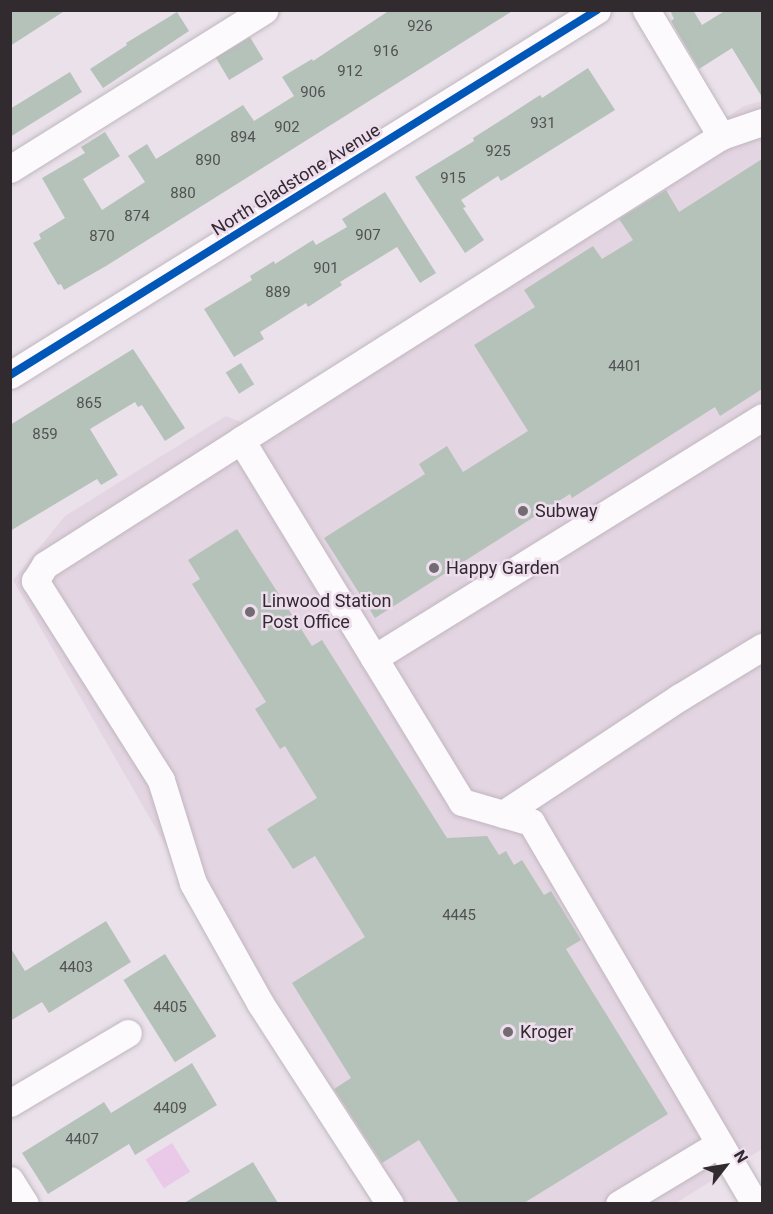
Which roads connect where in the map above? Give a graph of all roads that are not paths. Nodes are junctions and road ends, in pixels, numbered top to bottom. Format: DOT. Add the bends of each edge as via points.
graph roads {
  1 [pos="264,10"];
  2 [pos="597,10"];
  3 [pos="646,10"];
  4 [pos="762,122"];
  5 [pos="720,136"];
  6 [pos="10,169"];
  7 [pos="10,375"];
  8 [pos="762,417"];
  9 [pos="241,440"];
  10 [pos="762,646"];
  11 [pos="374,658"];
  12 [pos="503,814"];
  13 [pos="128,1033"];
  14 [pos="10,1103"];
  15 [pos="719,1144"];
  16 [pos="10,1180"];
  17 [pos="756,1201"];
  18 [pos="25,1203"];
  19 [pos="390,1203"];
  20 [pos="619,1203"];
  1 -- 6 [label="street"];
  2 -- 7 [label="street, North Gladstone Avenue"];
  3 -- 5 [label="street"];
  4 -- 5 [label="street"];
  5 -- 9 [label="street"];
  8 -- 11 [label="street"];
  9 -- 11 [label="street"];
  9 -- 19 [label="street" via="45,565 35,581 161,780 193,883 260,1003"];
  10 -- 12 [label="street"];
  11 -- 12 [label="street" via="462,802"];
  12 -- 15 [label="street" via="531,822"];
  13 -- 14 [label="street"];
  15 -- 17 [label="street"];
  15 -- 20 [label="street"];
  16 -- 18 [label="street"];
}
